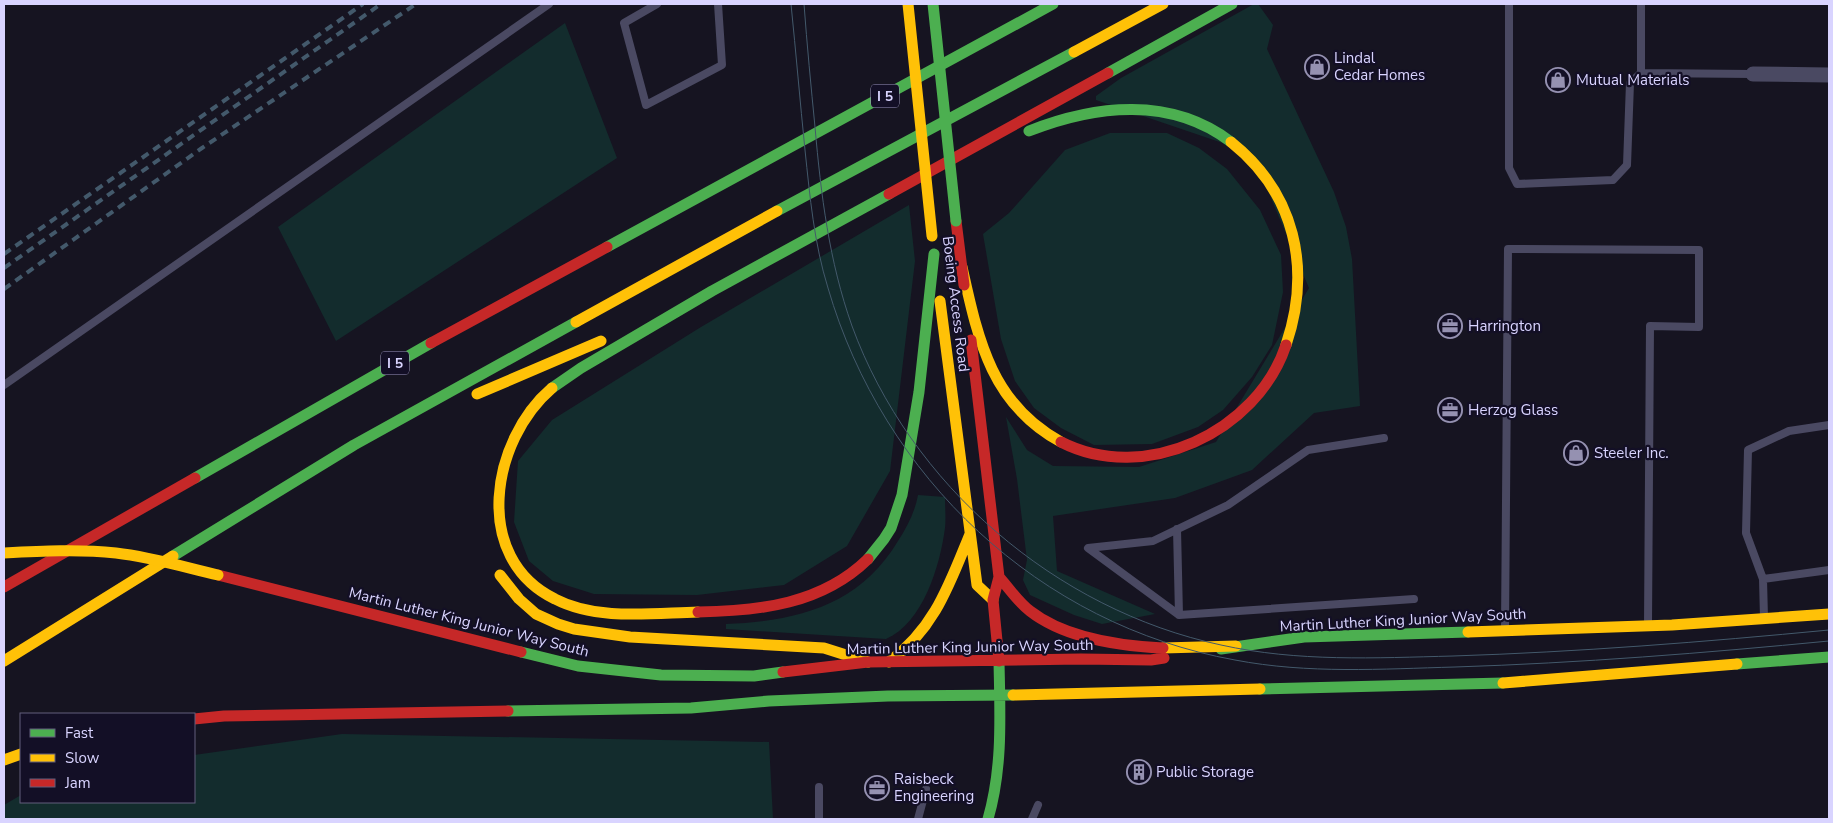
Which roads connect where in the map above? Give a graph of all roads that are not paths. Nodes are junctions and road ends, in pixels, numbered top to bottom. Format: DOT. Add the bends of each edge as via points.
graph roads {
  1 [pos="549,4"];
  2 [pos="657,4"];
  3 [pos="718,4"];
  4 [pos="908,4"];
  5 [pos="933,4"];
  6 [pos="1054,4"];
  7 [pos="1163,4"];
  8 [pos="1232,4"];
  9 [pos="1509,4"];
  10 [pos="1641,4"];
  11 [pos="1641,73"];
  12 [pos="1753,74"];
  13 [pos="1829,75"];
  14 [pos="879,200"];
  15 [pos="934,254"];
  16 [pos="962,267"];
  17 [pos="699,298"];
  18 [pos="4,385"];
  19 [pos="550,391"];
  20 [pos="514,415"];
  21 [pos="1829,425"];
  22 [pos="1384,438"];
  23 [pos="354,445"];
  24 [pos="1177,529"];
  25 [pos="970,534"];
  26 [pos="202,538"];
  27 [pos="4,553"];
  28 [pos="495,568"];
  29 [pos="1829,570"];
  30 [pos="998,577"];
  31 [pos="1763,579"];
  32 [pos="4,588"];
  33 [pos="1414,599"];
  34 [pos="993,600"];
  35 [pos="1829,614"];
  36 [pos="1180,615"];
  37 [pos="1764,620"];
  38 [pos="1648,626"];
  39 [pos="1505,630"];
  40 [pos="1236,646"];
  41 [pos="1829,657"];
  42 [pos="4,661"];
  43 [pos="999,661"];
  44 [pos="868,662"];
  45 [pos="889,662"];
  46 [pos="4,674"];
  47 [pos="1000,695"];
  48 [pos="195,719"];
  49 [pos="20,754"];
  50 [pos="4,760"];
  51 [pos="819,787"];
  52 [pos="926,789"];
  53 [pos="1038,804"];
  54 [pos="818,819"];
  55 [pos="918,819"];
  56 [pos="988,819"];
  57 [pos="1032,819"];
  1 -- 18 [label="lane"];
  2 -- 3 [label="lane" via="624,23 646,105 722,65"];
  4 -- 15 [label="main road, Boeing Access Road, bridge"];
  5 -- 16 [label="main road, Boeing Access Road, bridge"];
  6 -- 32 [label="main road, I 5" via="488,311"];
  7 -- 23 [label="main road" via="794,201"];
  8 -- 14 [label="main road"];
  9 -- 11 [label="lane" via="1509,168 1518,184 1613,180 1627,165 1630,83"];
  10 -- 11 [label="lane"];
  11 -- 12 [label="lane"];
  12 -- 13 [label="street"];
  14 -- 16 [label="main road" via="1040,126 1111,108 1168,112 1215,131 1258,167 1275,191 1294,235 1300,279 1294,324 1283,356 1246,408 1208,435 1180,448 1131,457 1092,455 1076,449 1036,426 1022,413 985,355"];
  14 -- 17 [label="main road"];
  15 -- 19 [label="main road" via="921,383 898,511 881,543 866,560 834,585 811,597 790,604 753,609 611,614 565,605 532,586 516,570 503,544 498,499 510,450 528,415"];
  15 -- 25 [label="main road, Boeing Access Road"];
  16 -- 30 [label="main road, Boeing Access Road"];
  17 -- 19 [label="main road"];
  17 -- 23 [label="main road"];
  19 -- 20 [label="main road"];
  21 -- 31 [label="lane" via="1789,431 1748,450 1746,532"];
  22 -- 24 [label="lane" via="1308,450 1228,505"];
  23 -- 26 [label="main road"];
  24 -- 36 [label="lane"];
  24 -- 36 [label="lane" via="1153,541 1088,548"];
  25 -- 34 [label="main road, Boeing Access Road" via="977,584"];
  25 -- 45 [label="main road" via="935,613 909,647"];
  26 -- 42 [label="main road"];
  26 -- 46 [label="main road"];
  27 -- 44 [label="main road, Martin Luther King Junior Way South, bridge" via="49,550 102,552 154,559 578,666 661,675 754,676"];
  28 -- 44 [label="main road" via="526,606 561,625 631,637 824,648"];
  29 -- 31 [label="lane"];
  30 -- 34 [label="main road, Boeing Access Road"];
  30 -- 40 [label="main road" via="1030,611 1072,632 1156,648"];
  31 -- 37 [label="lane"];
  33 -- 36 [label="lane"];
  34 -- 43 [label="main road, Boeing Access Road"];
  35 -- 37 [label="main road, Martin Luther King Junior Way South"];
  37 -- 38 [label="main road, Martin Luther King Junior Way South"];
  38 -- 39 [label="main road, Martin Luther King Junior Way South"];
  38 -- 39 [label="lane" via="1650,326 1699,327 1699,250 1508,249"];
  39 -- 40 [label="main road, Martin Luther King Junior Way South" via="1304,637"];
  40 -- 43 [label="main road, Martin Luther King Junior Way South" via="1151,660"];
  41 -- 47 [label="main road" via="1487,684"];
  43 -- 45 [label="main road, Martin Luther King Junior Way South"];
  43 -- 47 [label="main road, Boeing Access Road"];
  44 -- 45 [label="main road, Martin Luther King Junior Way South"];
  47 -- 48 [label="main road" via="878,696 691,708"];
  47 -- 56 [label="main road, Boeing Access Road" via="1001,754 997,788"];
  49 -- 50 [label="main road"];
  51 -- 54 [label="lane"];
  52 -- 55 [label="lane"];
  53 -- 57 [label="lane"];
}
